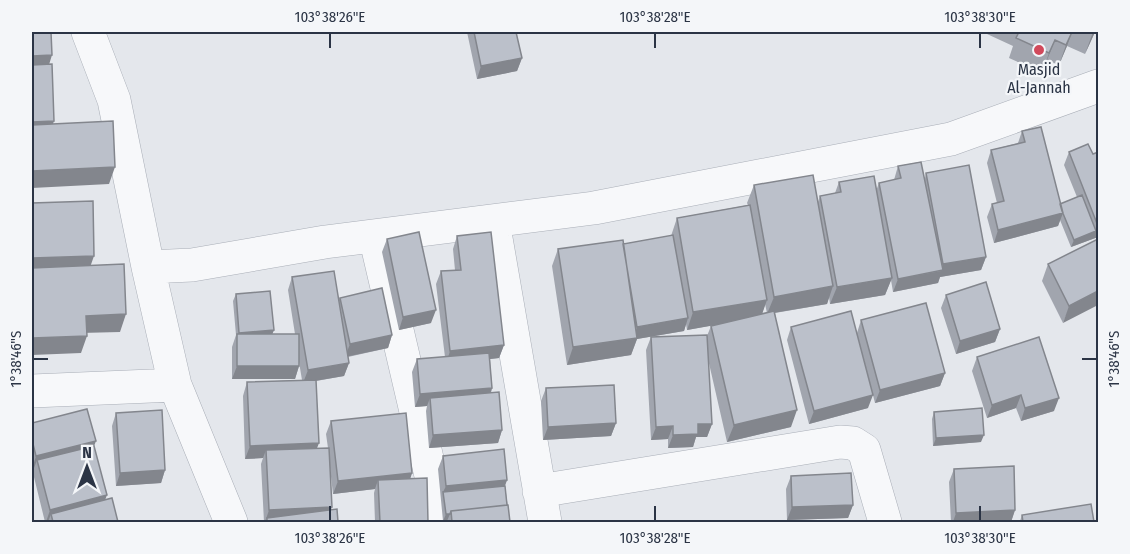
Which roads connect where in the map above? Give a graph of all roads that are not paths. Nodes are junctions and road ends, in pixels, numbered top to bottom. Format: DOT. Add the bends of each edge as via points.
graph roads {
  1 [pos="88,32"];
  2 [pos="1098,86"];
  3 [pos="494,220"];
  4 [pos="375,236"];
  5 [pos="148,267"];
  6 [pos="175,385"];
  7 [pos="32,391"];
  8 [pos="542,507"];
  9 [pos="231,522"];
  10 [pos="440,522"];
  11 [pos="885,522"];
  1 -- 5 [label="street" via="114,100"];
  2 -- 3 [label="street" via="951,139 594,208"];
  3 -- 4 [label="street"];
  3 -- 8 [label="street"];
  4 -- 5 [label="street" via="192,265"];
  4 -- 10 [label="street"];
  5 -- 6 [label="street"];
  6 -- 7 [label="street"];
  6 -- 9 [label="street"];
  8 -- 11 [label="street" via="840,442 853,443 864,450"];
}
